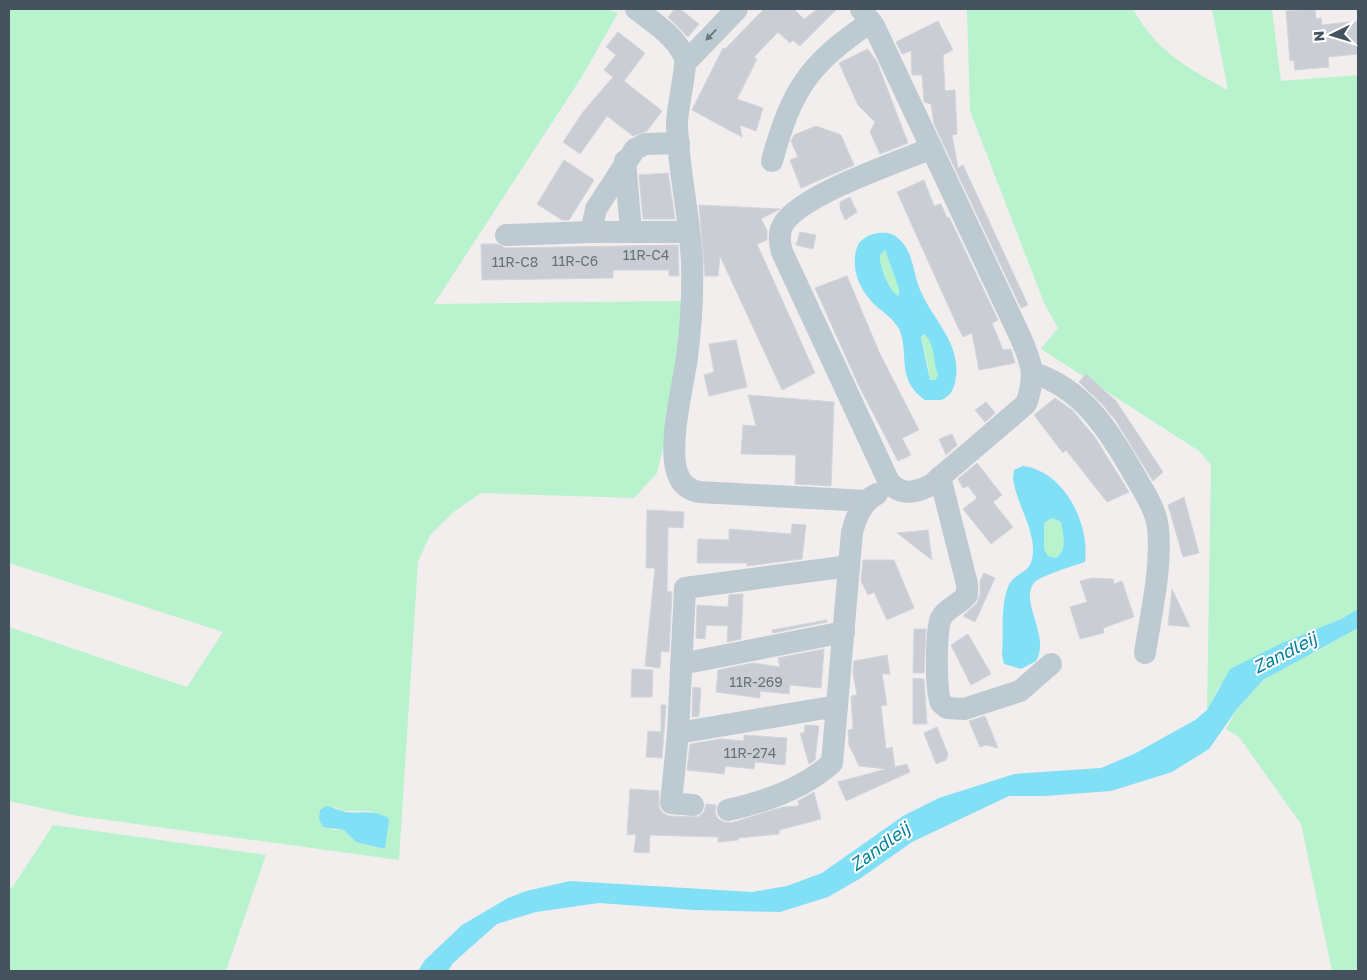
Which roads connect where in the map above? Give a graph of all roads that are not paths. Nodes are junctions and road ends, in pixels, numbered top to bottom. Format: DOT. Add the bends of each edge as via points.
graph roads {
  1 [pos="636,9"];
  2 [pos="736,9"];
  3 [pos="866,15"];
  4 [pos="686,62"];
  5 [pos="679,143"];
  6 [pos="932,148"];
  7 [pos="625,161"];
  8 [pos="772,161"];
  9 [pos="631,231"];
  10 [pos="591,232"];
  11 [pos="689,232"];
  12 [pos="506,235"];
  13 [pos="1033,373"];
  14 [pos="940,477"];
  15 [pos="894,488"];
  16 [pos="867,501"];
  17 [pos="849,566"];
  18 [pos="844,632"];
  19 [pos="1145,653"];
  20 [pos="681,664"];
  21 [pos="1051,664"];
  22 [pos="837,706"];
  23 [pos="678,733"];
  24 [pos="693,805"];
  25 [pos="728,810"];
  1 -- 4 [label="lane" via="666,33"];
  2 -- 4 [label="lane, one-way"];
  3 -- 6 [label="lane"];
  3 -- 8 [label="lane" via="805,78 783,122"];
  4 -- 5 [label="lane" via="679,99"];
  5 -- 7 [label="lane" via="645,144 635,149"];
  5 -- 11 [label="lane"];
  6 -- 13 [label="lane" via="1019,334"];
  6 -- 15 [label="lane" via="799,207 780,232 782,252"];
  7 -- 9 [label="lane"];
  7 -- 10 [label="lane" via="596,209"];
  9 -- 10 [label="lane"];
  9 -- 11 [label="lane"];
  10 -- 12 [label="lane"];
  11 -- 16 [label="lane" via="692,292 674,447 679,478 690,490 699,492"];
  13 -- 14 [label="lane" via="1032,389 1026,404"];
  13 -- 19 [label="lane" via="1065,387 1104,424 1155,514 1158,564"];
  14 -- 15 [label="lane" via="920,490 903,492"];
  14 -- 21 [label="lane" via="967,584 967,596 941,618 936,677 940,703 947,708 964,709 1020,691"];
  15 -- 16 [label="lane"];
  16 -- 17 [label="lane" via="852,532"];
  17 -- 18 [label="lane"];
  17 -- 20 [label="lane" via="685,588"];
  18 -- 20 [label="lane"];
  18 -- 22 [label="lane"];
  20 -- 23 [label="lane"];
  22 -- 23 [label="lane"];
  22 -- 25 [label="lane" via="832,763 796,788"];
  23 -- 24 [label="lane" via="671,803"];
}
